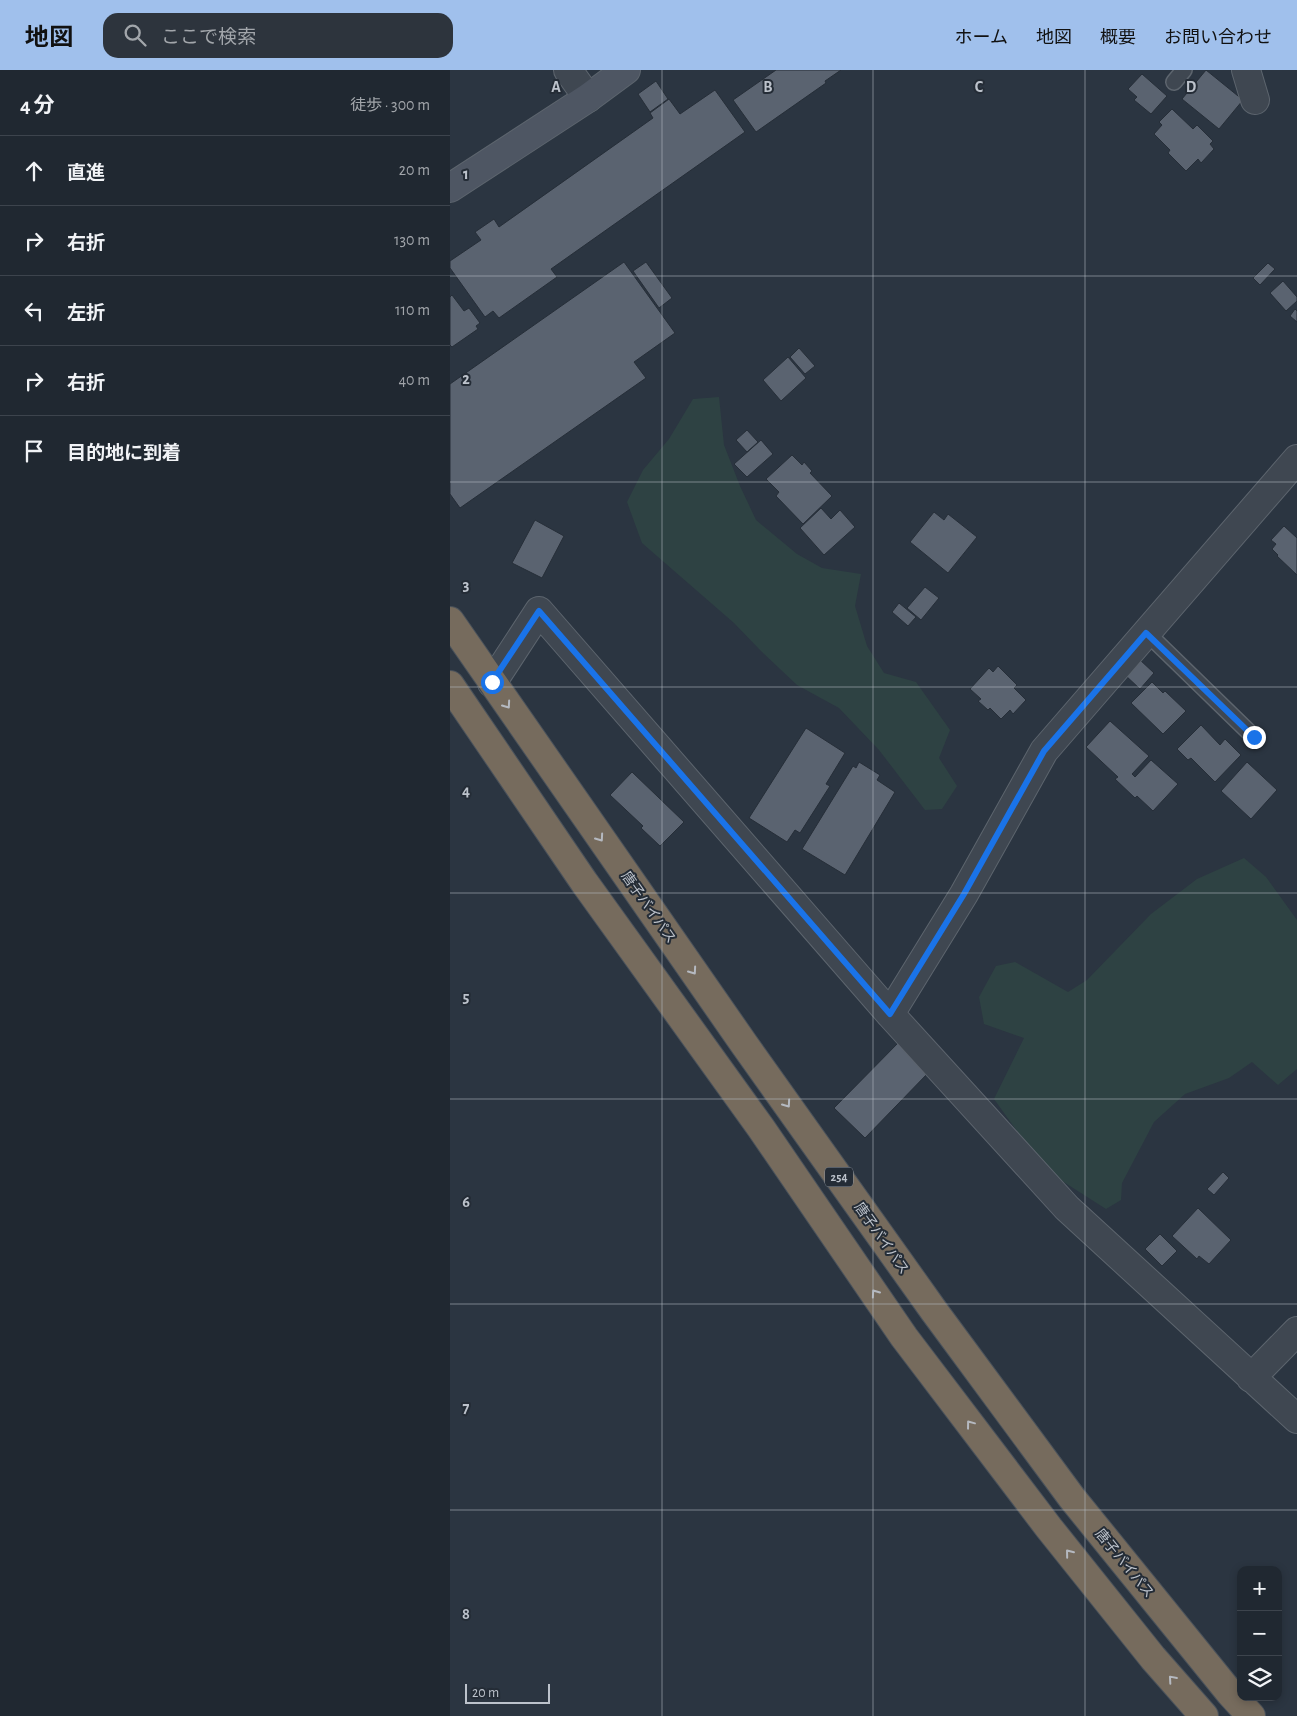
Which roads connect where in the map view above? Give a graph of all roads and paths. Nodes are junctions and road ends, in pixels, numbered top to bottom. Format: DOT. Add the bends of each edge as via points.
graph roads {
  1 [pos="568,70"];
  2 [pos="626,70"];
  3 [pos="1184,70"];
  4 [pos="1246,70"];
  5 [pos="1174,82"];
  6 [pos="588,98"];
  7 [pos="1255,100"];
  8 [pos="450,188"];
  9 [pos="1297,459"];
  10 [pos="450,621"];
  11 [pos="1146,633"];
  12 [pos="492,682"];
  13 [pos="450,685"];
  14 [pos="1254,737"];
  15 [pos="890,1014"];
  16 [pos="1297,1331"];
  17 [pos="1251,1378"];
  18 [pos="1297,1419"];
  19 [pos="1204,1716"];
  20 [pos="1251,1716"];
  1 -- 6 [label="street"];
  2 -- 6 [label="street"];
  3 -- 5 [label="lane"];
  4 -- 7 [label="street"];
  6 -- 8 [label="street"];
  9 -- 11 [label="street"];
  10 -- 12 [label="highway, 唐子バイパス / 254"];
  11 -- 14 [label="lane"];
  11 -- 15 [label="street" via="1044,751 964,894"];
  12 -- 15 [label="street" via="539,611"];
  12 -- 20 [label="highway, 唐子バイパス / 254, one-way" via="934,1311 1072,1498"];
  19 -- 13 [label="highway, 254, one-way" via="1049,1528 904,1336 761,1128 584,882"];
  15 -- 17 [label="street" via="1066,1208"];
  16 -- 17 [label="street"];
  17 -- 18 [label="street"];
}
